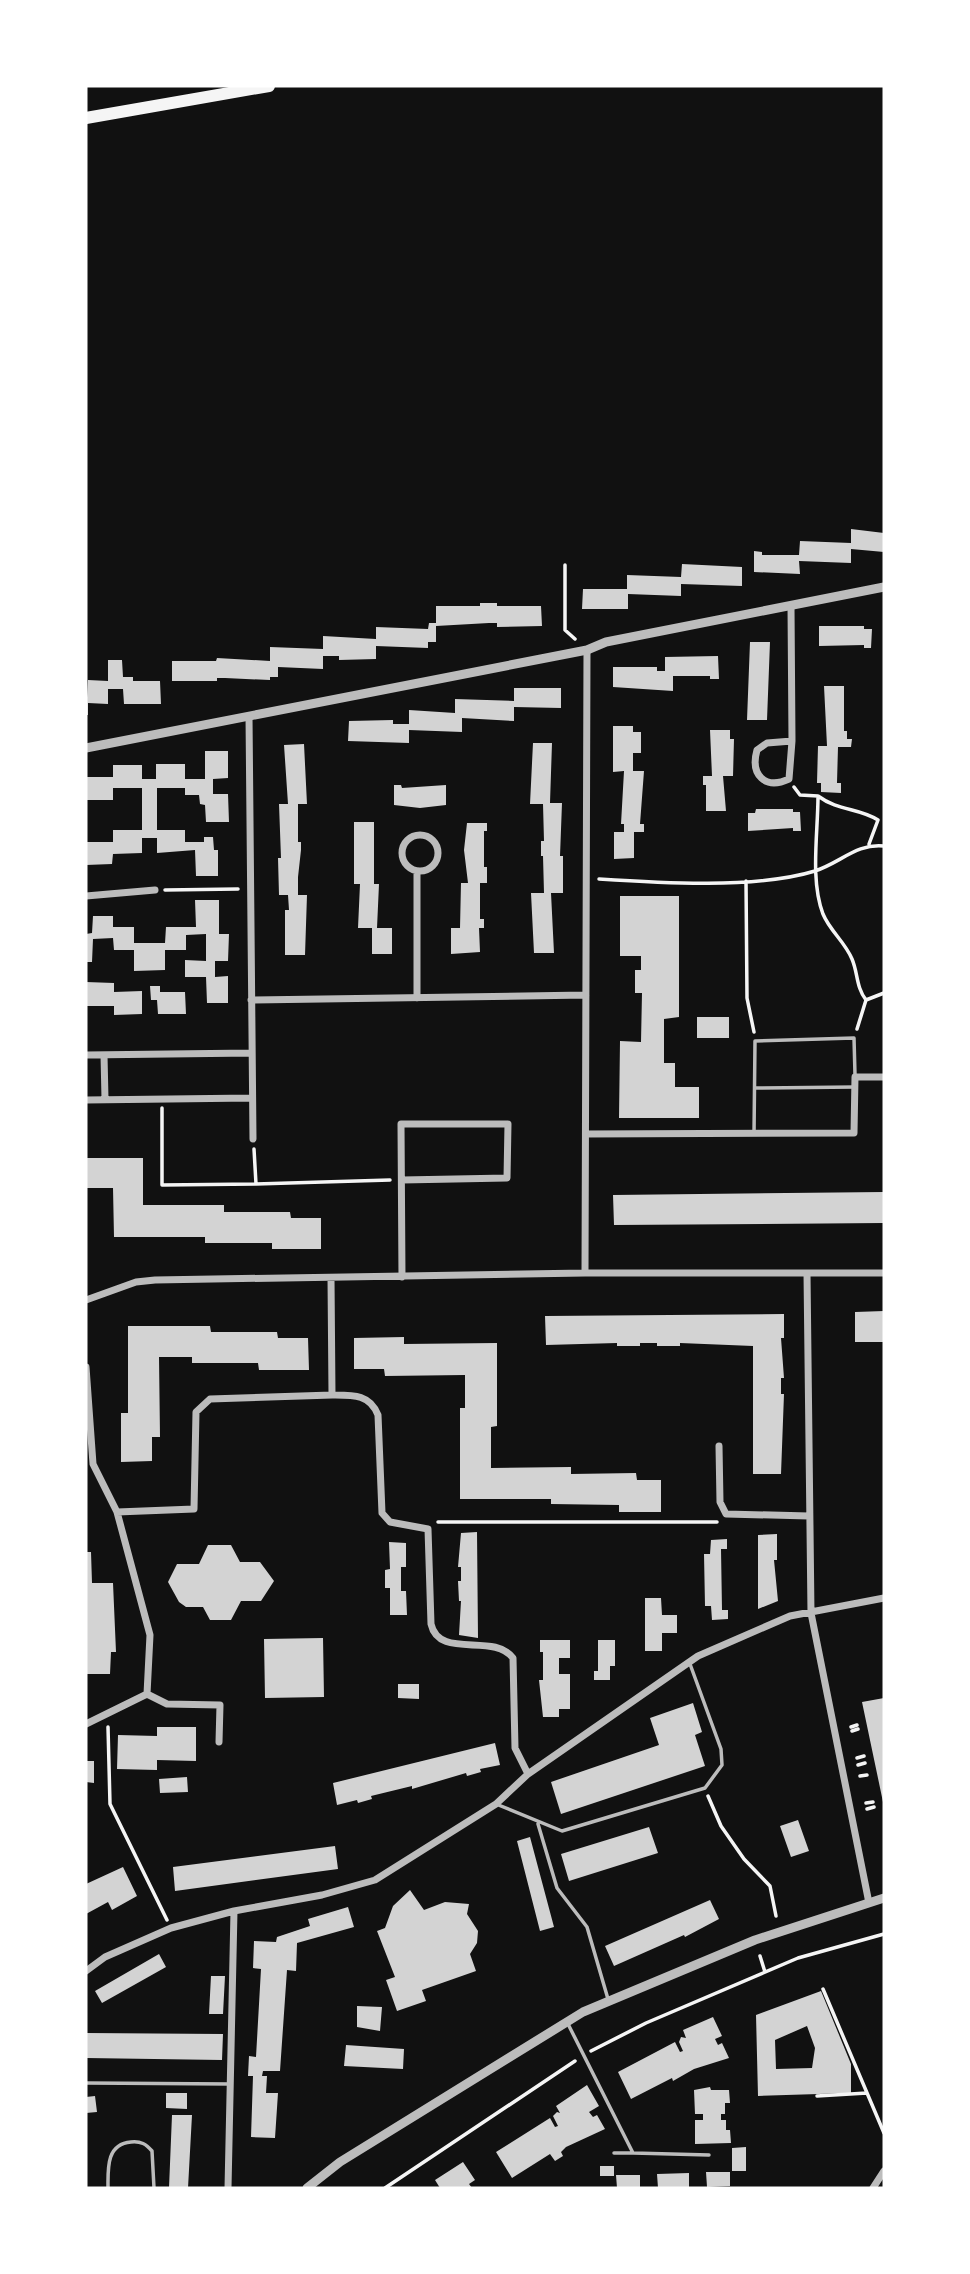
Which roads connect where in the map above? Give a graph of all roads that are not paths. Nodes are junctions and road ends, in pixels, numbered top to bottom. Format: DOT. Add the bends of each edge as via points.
graph roads {
  1 [pos="269,86"];
  2 [pos="86,118"];
  3 [pos="884,587"];
  4 [pos="791,606"];
  5 [pos="587,650"];
  6 [pos="249,716"];
  7 [pos="792,741"];
  8 [pos="86,748"];
  9 [pos="417,871"];
  10 [pos="155,890"];
  11 [pos="86,896"];
  12 [pos="586,995"];
  13 [pos="417,998"];
  14 [pos="251,1000"];
  15 [pos="252,1053"];
  16 [pos="86,1055"];
  17 [pos="104,1055"];
  18 [pos="855,1077"];
  19 [pos="884,1077"];
  20 [pos="855,1087"];
  21 [pos="755,1088"];
  22 [pos="252,1098"];
  23 [pos="105,1099"];
  24 [pos="86,1100"];
  25 [pos="586,1134"];
  26 [pos="754,1134"];
  27 [pos="253,1139"];
  28 [pos="402,1180"];
  29 [pos="585,1273"];
  30 [pos="807,1273"];
  31 [pos="884,1273"];
  32 [pos="401,1277"];
  33 [pos="331,1278"];
  34 [pos="86,1300"];
  35 [pos="86,1367"];
  36 [pos="332,1395"];
  37 [pos="719,1446"];
  38 [pos="90,1464"];
  39 [pos="117,1512"];
  40 [pos="809,1516"];
  41 [pos="884,1598"];
  42 [pos="811,1613"];
  43 [pos="690,1662"];
  44 [pos="149,1695"];
  45 [pos="86,1724"];
  46 [pos="219,1742"];
  47 [pos="528,1774"];
  48 [pos="496,1804"];
  49 [pos="537,1822"];
  50 [pos="884,1898"];
  51 [pos="869,1903"];
  52 [pos="234,1911"];
  53 [pos="86,1971"];
  54 [pos="608,2001"];
  55 [pos="567,2022"];
  56 [pos="86,2083"];
  57 [pos="230,2084"];
  58 [pos="614,2153"];
  59 [pos="634,2153"];
  60 [pos="709,2155"];
  61 [pos="884,2171"];
  62 [pos="311,2187"];
  63 [pos="108,2188"];
  64 [pos="154,2188"];
  65 [pos="228,2188"];
  66 [pos="873,2188"];
  1 -- 2 [label="main road"];
  3 -- 4 [label="street"];
  4 -- 5 [label="street" via="606,642"];
  4 -- 7 [label="street"];
  5 -- 6 [label="street"];
  5 -- 12 [label="street"];
  6 -- 8 [label="street"];
  6 -- 14 [label="street"];
  7 -- 7 [label="street" via="767,743 757,750 756,775 766,783 789,779"];
  9 -- 9 [label="street" via="403,861 402,849 413,836 425,835 435,842 438,854 433,865"];
  9 -- 13 [label="street"];
  10 -- 11 [label="street"];
  12 -- 13 [label="street"];
  12 -- 25 [label="street"];
  13 -- 14 [label="street"];
  14 -- 15 [label="street"];
  15 -- 17 [label="street"];
  15 -- 22 [label="street"];
  16 -- 17 [label="street"];
  17 -- 23 [label="street"];
  18 -- 19 [label="street"];
  18 -- 20 [label="street"];
  18 -- 21 [label="lane" via="854,1038 755,1041"];
  20 -- 21 [label="lane"];
  20 -- 26 [label="street" via="854,1133"];
  21 -- 26 [label="lane"];
  22 -- 23 [label="street"];
  22 -- 27 [label="street"];
  23 -- 24 [label="street"];
  25 -- 26 [label="street"];
  25 -- 29 [label="street"];
  28 -- 28 [label="street" via="401,1124 508,1124 507,1178"];
  28 -- 32 [label="street"];
  29 -- 30 [label="street"];
  29 -- 32 [label="street"];
  30 -- 31 [label="street"];
  30 -- 40 [label="street"];
  32 -- 33 [label="street"];
  33 -- 34 [label="street" via="155,1280"];
  33 -- 36 [label="street"];
  35 -- 38 [label="street"];
  36 -- 39 [label="street" via="210,1399 196,1412 194,1509"];
  36 -- 47 [label="street" via="366,1397 374,1404 382,1513 390,1522 428,1529 435,1634 443,1641 504,1649 513,1658 515,1748"];
  37 -- 40 [label="street" via="720,1502 726,1514"];
  38 -- 39 [label="street"];
  39 -- 44 [label="street" via="150,1635"];
  40 -- 42 [label="street"];
  41 -- 42 [label="street"];
  42 -- 43 [label="street" via="790,1616"];
  42 -- 51 [label="street"];
  43 -- 47 [label="street"];
  43 -- 49 [label="lane" via="721,1749 722,1765 705,1788 562,1831"];
  44 -- 45 [label="street"];
  44 -- 46 [label="street" via="167,1704 220,1705"];
  47 -- 48 [label="street"];
  48 -- 49 [label="lane"];
  48 -- 52 [label="street" via="375,1880"];
  49 -- 54 [label="lane" via="556,1888 587,1927"];
  50 -- 51 [label="street"];
  51 -- 54 [label="street" via="755,1940"];
  52 -- 53 [label="street" via="172,1928 105,1957"];
  52 -- 57 [label="street"];
  54 -- 55 [label="street"];
  55 -- 59 [label="lane"];
  55 -- 62 [label="street" via="340,2162"];
  56 -- 57 [label="lane"];
  57 -- 65 [label="street"];
  58 -- 59 [label="lane"];
  59 -- 60 [label="lane"];
  61 -- 66 [label="street"];
  63 -- 64 [label="lane" via="111,2155 130,2142 145,2144 152,2151"];
}
